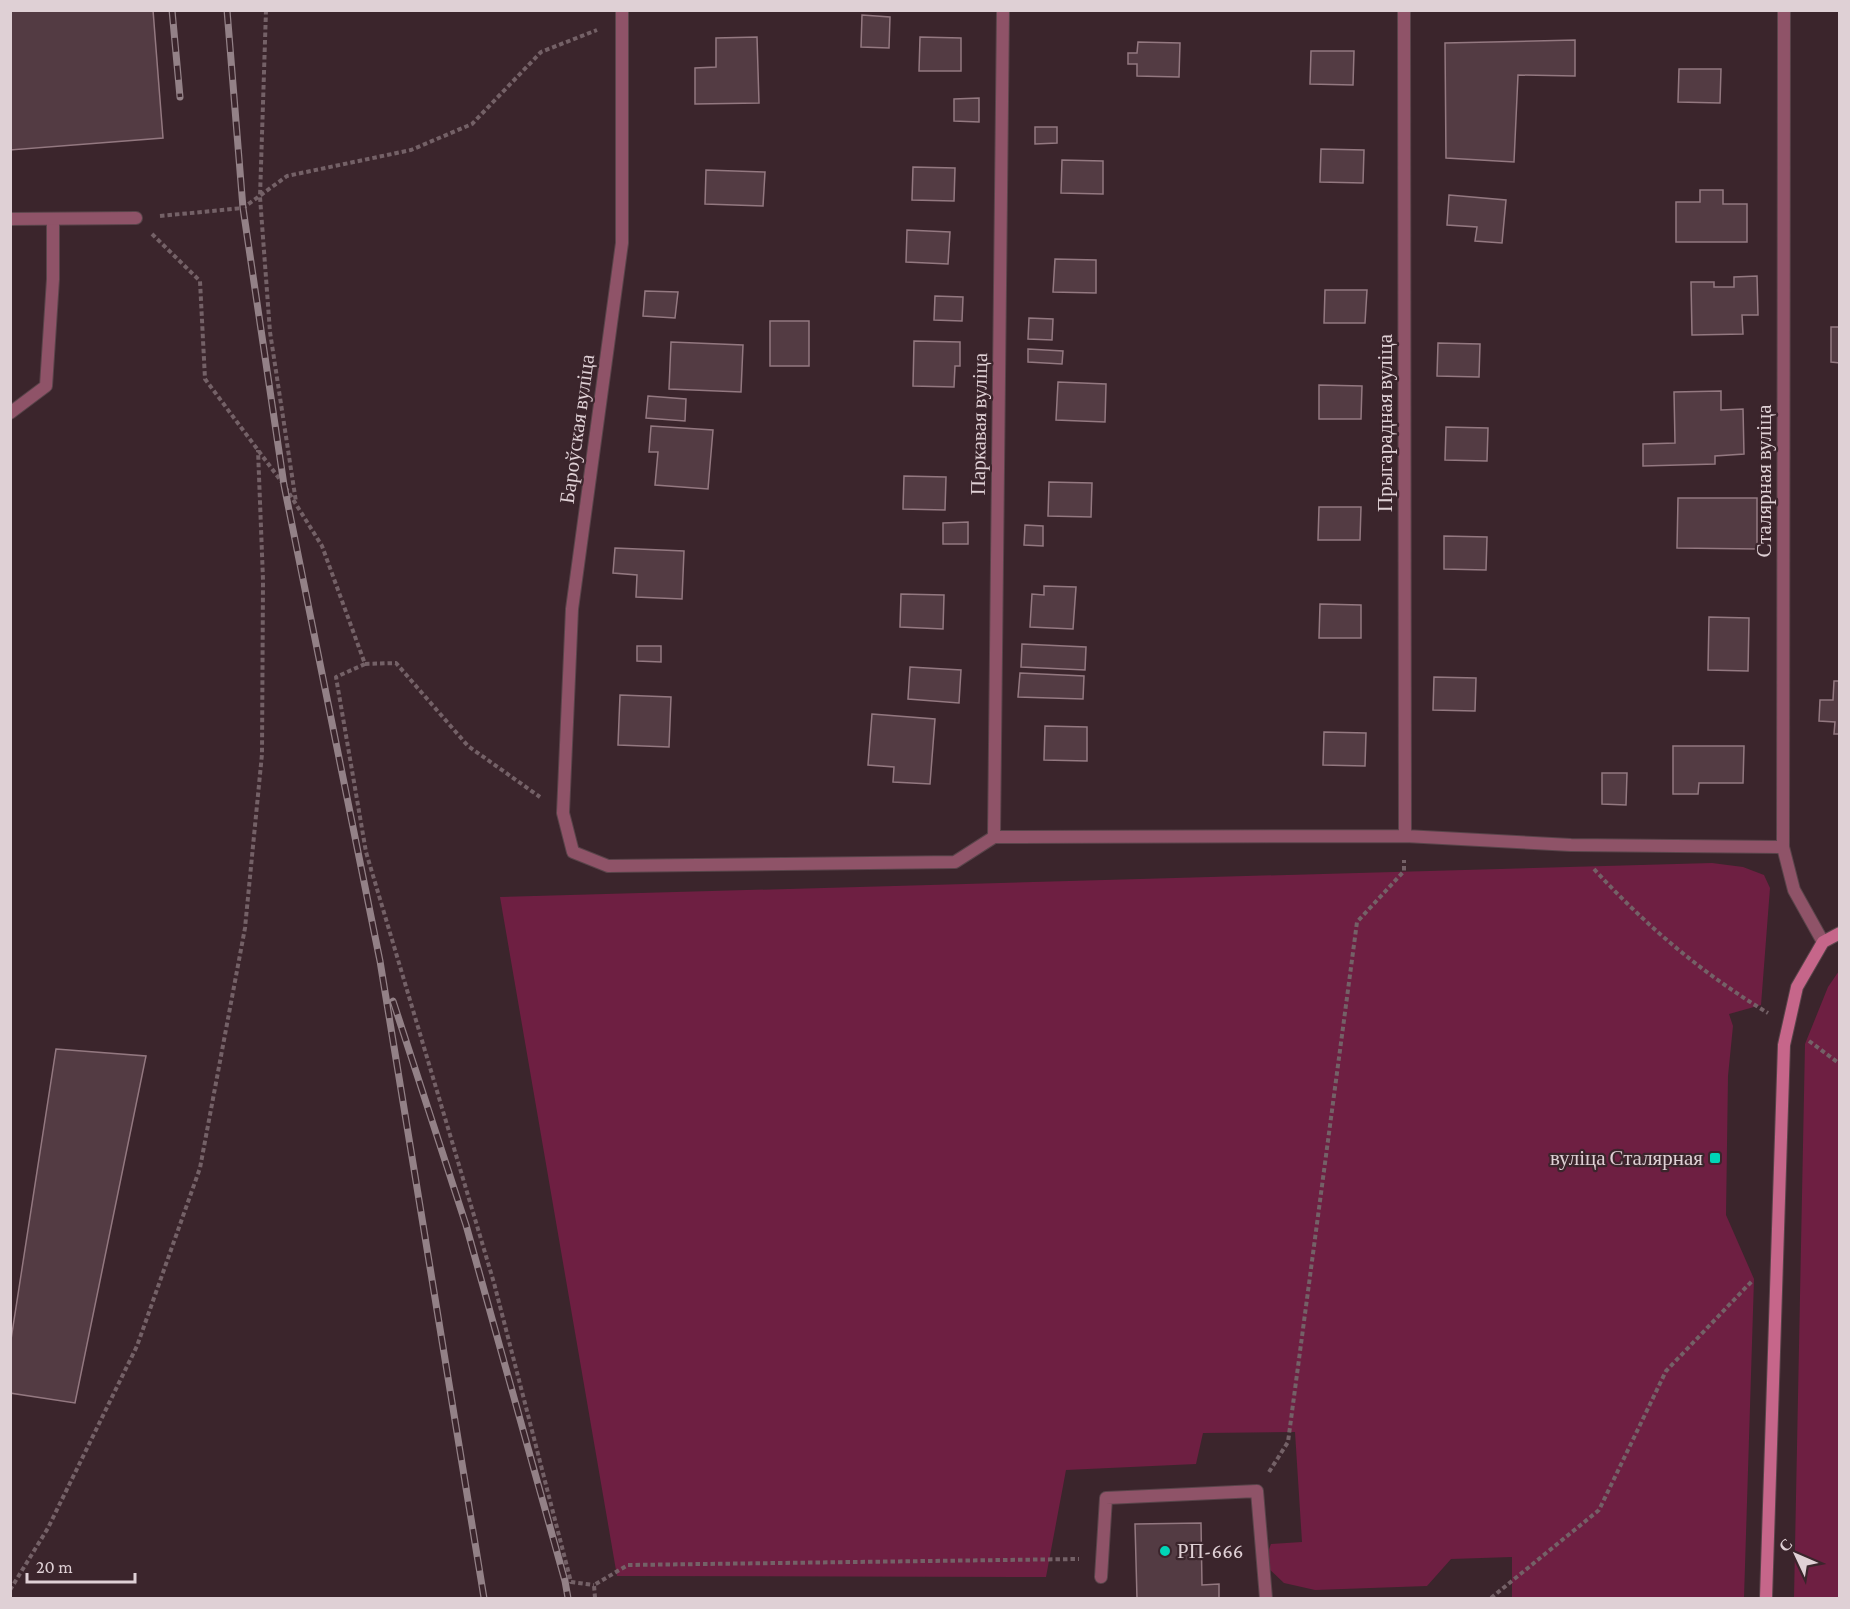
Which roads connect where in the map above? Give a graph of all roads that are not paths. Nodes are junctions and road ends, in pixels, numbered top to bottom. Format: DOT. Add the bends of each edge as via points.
graph roads {
  1 [pos="1003,10"];
  2 [pos="1404,10"];
  3 [pos="1784,10"];
  4 [pos="622,16"];
  5 [pos="136,218"];
  6 [pos="10,219"];
  7 [pos="53,219"];
  8 [pos="10,412"];
  9 [pos="1405,836"];
  10 [pos="994,837"];
  11 [pos="1783,847"];
  12 [pos="1839,933"];
  13 [pos="1823,942"];
  14 [pos="1101,1577"];
  15 [pos="1266,1599"];
  16 [pos="1766,1599"];
  1 -- 10 [label="street, Паркавая вуліца"];
  2 -- 9 [label="street, Прыгарадная вуліца"];
  3 -- 11 [label="street, Сталярная вуліца"];
  4 -- 10 [label="street, Бароўская вуліца" via="622,243 572,609 562,813 573,852 608,866 955,862"];
  5 -- 7 [label="street"];
  6 -- 7 [label="street"];
  7 -- 8 [label="street" via="46,386"];
  9 -- 10 [label="street"];
  9 -- 11 [label="street" via="1571,845"];
  11 -- 13 [label="street, Сталярная вуліца" via="1794,890"];
  12 -- 13 [label="main road"];
  13 -- 16 [label="main road" via="1797,987 1784,1045"];
  14 -- 15 [label="street" via="1106,1498 1257,1491"];
}
